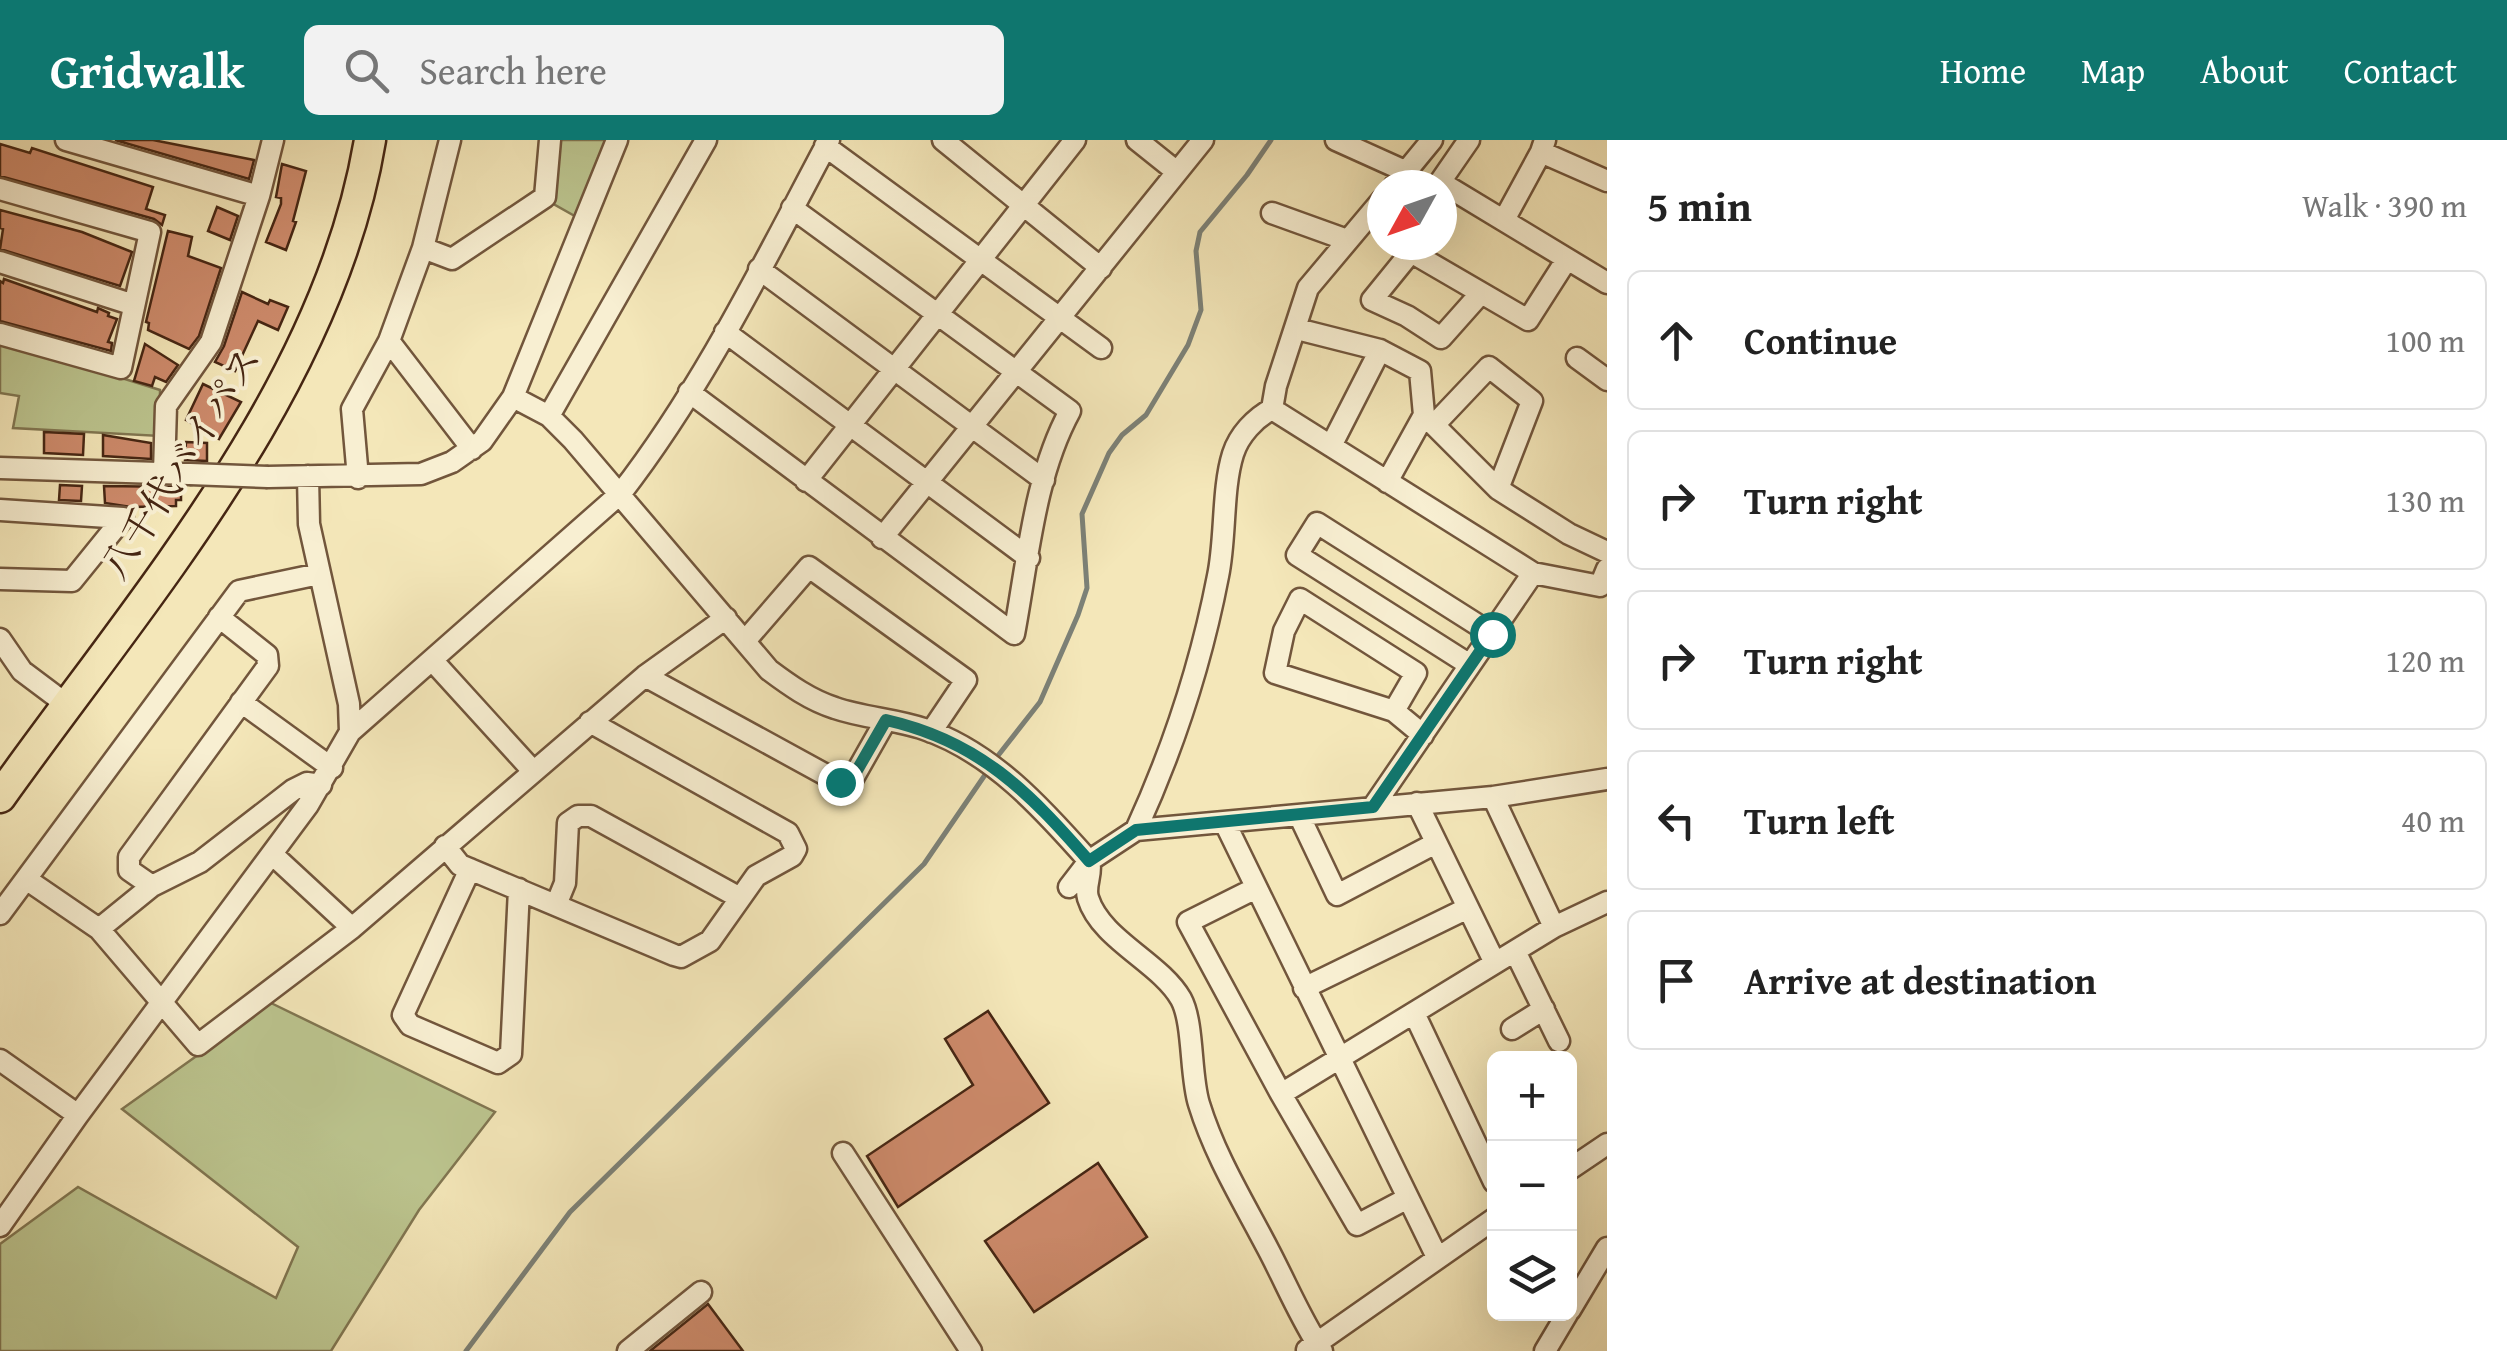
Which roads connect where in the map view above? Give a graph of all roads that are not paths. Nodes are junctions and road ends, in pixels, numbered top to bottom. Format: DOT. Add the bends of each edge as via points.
graph roads {
  1 [pos="66,140"];
  2 [pos="273,140"];
  3 [pos="370,140"];
  4 [pos="450,140"];
  5 [pos="550,140"];
  6 [pos="618,140"];
  7 [pos="706,140"];
  8 [pos="943,140"];
  9 [pos="1075,140"];
  10 [pos="1137,140"];
  11 [pos="1202,140"];
  12 [pos="1336,140"];
  13 [pos="1432,140"];
  14 [pos="1469,140"];
  15 [pos="827,143"];
  16 [pos="103,145"];
  17 [pos="1543,146"];
  18 [pos="1387,170"];
  19 [pos="1408,170"];
  20 [pos="1177,172"];
  21 [pos="1607,180"];
  22 [pos="0,189"];
  23 [pos="259,196"];
  24 [pos="1025,206"];
  25 [pos="792,208"];
  26 [pos="1272,212"];
  27 [pos="1367,217"];
  28 [pos="1504,220"];
  29 [pos="1347,240"];
  30 [pos="423,248"];
  31 [pos="1567,259"];
  32 [pos="982,260"];
  33 [pos="0,262"];
  34 [pos="1101,268"];
  35 [pos="759,269"];
  36 [pos="1607,283"];
  37 [pos="1480,292"];
  38 [pos="134,305"];
  39 [pos="938,316"];
  40 [pos="1060,319"];
  41 [pos="1297,329"];
  42 [pos="725,332"];
  43 [pos="0,334"];
  44 [pos="388,340"];
  45 [pos="1101,348"];
  46 [pos="1380,350"];
  47 [pos="1577,358"];
  48 [pos="894,370"];
  49 [pos="1017,372"];
  50 [pos="1607,380"];
  51 [pos="689,392"];
  52 [pos="513,397"];
  53 [pos="1272,409"];
  54 [pos="549,416"];
  55 [pos="1429,420"];
  56 [pos="851,425"];
  57 [pos="972,428"];
  58 [pos="1331,446"];
  59 [pos="472,448"];
  60 [pos="0,468"];
  61 [pos="164,473"];
  62 [pos="308,476"];
  63 [pos="358,478"];
  64 [pos="1044,480"];
  65 [pos="806,481"];
  66 [pos="928,482"];
  67 [pos="1388,482"];
  68 [pos="1498,489"];
  69 [pos="621,494"];
  70 [pos="0,510"];
  71 [pos="882,538"];
  72 [pos="1607,552"];
  73 [pos="1029,558"];
  74 [pos="1607,569"];
  75 [pos="1533,573"];
  76 [pos="319,574"];
  77 [pos="0,579"];
  78 [pos="218,617"];
  79 [pos="726,618"];
  80 [pos="1492,634"];
  81 [pos="744,641"];
  82 [pos="3,652"];
  83 [pos="432,660"];
  84 [pos="1470,665"];
  85 [pos="645,676"];
  86 [pos="241,702"];
  87 [pos="66,704"];
  88 [pos="1394,712"];
  89 [pos="886,720"];
  90 [pos="590,722"];
  91 [pos="350,732"];
  92 [pos="932,732"];
  93 [pos="1423,735"];
  94 [pos="533,771"];
  95 [pos="326,776"];
  96 [pos="1607,780"];
  97 [pos="0,797"];
  98 [pos="1493,797"];
  99 [pos="1416,804"];
  100 [pos="1373,807"];
  101 [pos="1299,815"];
  102 [pos="1225,824"];
  103 [pos="1136,830"];
  104 [pos="1436,843"];
  105 [pos="445,846"];
  106 [pos="272,854"];
  107 [pos="1089,861"];
  108 [pos="470,869"];
  109 [pos="26,879"];
  110 [pos="152,886"];
  111 [pos="1069,887"];
  112 [pos="1256,888"];
  113 [pos="519,890"];
  114 [pos="740,898"];
  115 [pos="1607,902"];
  116 [pos="556,905"];
  117 [pos="1468,908"];
  118 [pos="0,914"];
  119 [pos="1554,927"];
  120 [pos="99,928"];
  121 [pos="352,928"];
  122 [pos="1515,951"];
  123 [pos="1495,963"];
  124 [pos="1304,988"];
  125 [pos="162,1000"];
  126 [pos="1544,1009"];
  127 [pos="1414,1014"];
  128 [pos="1512,1028"];
  129 [pos="1560,1041"];
  130 [pos="0,1060"];
  131 [pos="1338,1060"];
  132 [pos="1280,1094"];
  133 [pos="78,1114"];
  134 [pos="1607,1144"];
  135 [pos="842,1154"];
  136 [pos="1577,1164"];
  137 [pos="1487,1167"];
  138 [pos="1408,1198"];
  139 [pos="1487,1224"];
  140 [pos="0,1226"];
  141 [pos="1607,1248"];
  142 [pos="1437,1257"];
  143 [pos="701,1292"];
  144 [pos="1577,1297"];
  145 [pos="1563,1321"];
  146 [pos="1315,1348"];
  147 [pos="628,1351"];
  148 [pos="971,1351"];
  149 [pos="1545,1351"];
  1 -- 16 [label="street"];
  2 -- 23 [label="street"];
  3 -- 87 [label="highway, 八千代バイパス" via="348,231 286,376 175,559"];
  4 -- 30 [label="street"];
  5 -- 30 [label="street" via="545,197 452,259"];
  6 -- 52 [label="street"];
  7 -- 54 [label="street"];
  8 -- 24 [label="street"];
  9 -- 24 [label="street"];
  10 -- 20 [label="street"];
  11 -- 20 [label="street"];
  12 -- 18 [label="street"];
  13 -- 19 [label="street"];
  14 -- 28 [label="street" via="1440,182"];
  15 -- 25 [label="street"];
  15 -- 32 [label="street"];
  16 -- 23 [label="street"];
  17 -- 21 [label="street"];
  17 -- 28 [label="street"];
  20 -- 34 [label="street"];
  22 -- 38 [label="street" via="150,232"];
  23 -- 61 [label="street" via="211,342 166,406"];
  24 -- 32 [label="street"];
  24 -- 34 [label="street"];
  25 -- 35 [label="street"];
  25 -- 39 [label="street"];
  26 -- 29 [label="street"];
  27 -- 29 [label="street"];
  28 -- 31 [label="street"];
  29 -- 41 [label="street" via="1308,288"];
  30 -- 44 [label="street"];
  31 -- 36 [label="street"];
  31 -- 37 [label="street" via="1528,320"];
  32 -- 39 [label="street"];
  32 -- 40 [label="street"];
  33 -- 38 [label="street"];
  34 -- 40 [label="street"];
  35 -- 42 [label="street"];
  35 -- 48 [label="street"];
  37 -- 37 [label="street" via="1441,338 1372,300 1411,252"];
  38 -- 43 [label="street" via="121,368"];
  39 -- 48 [label="street"];
  39 -- 49 [label="street"];
  40 -- 45 [label="street"];
  40 -- 49 [label="street"];
  41 -- 46 [label="street"];
  41 -- 53 [label="street"];
  42 -- 51 [label="street"];
  42 -- 56 [label="street"];
  44 -- 59 [label="street"];
  44 -- 63 [label="street" via="352,410"];
  46 -- 55 [label="street" via="1420,371"];
  46 -- 58 [label="street"];
  47 -- 50 [label="street"];
  48 -- 56 [label="street"];
  48 -- 57 [label="street"];
  49 -- 57 [label="street"];
  49 -- 64 [label="street" via="1070,411"];
  51 -- 65 [label="street"];
  51 -- 69 [label="street"];
  52 -- 54 [label="street"];
  52 -- 59 [label="street"];
  53 -- 58 [label="street"];
  53 -- 103 [label="street" via="1258,417 1233,454 1198,670"];
  54 -- 69 [label="street"];
  55 -- 67 [label="street"];
  55 -- 68 [label="street"];
  55 -- 68 [label="street" via="1490,367 1532,401"];
  56 -- 65 [label="street"];
  56 -- 66 [label="street"];
  57 -- 64 [label="street"];
  57 -- 66 [label="street"];
  58 -- 67 [label="street"];
  59 -- 63 [label="street" via="421,474"];
  60 -- 61 [label="street"];
  61 -- 62 [label="street, bridge"];
  62 -- 63 [label="street"];
  62 -- 76 [label="street"];
  64 -- 73 [label="street"];
  65 -- 71 [label="street"];
  66 -- 71 [label="street"];
  66 -- 73 [label="street"];
  67 -- 75 [label="street"];
  68 -- 72 [label="street"];
  69 -- 79 [label="street"];
  69 -- 83 [label="street"];
  70 -- 77 [label="street" via="123,518 72,581"];
  71 -- 73 [label="street" via="1014,634"];
  74 -- 75 [label="street" via="1600,586"];
  75 -- 80 [label="street"];
  76 -- 78 [label="street" via="239,591"];
  76 -- 91 [label="street"];
  78 -- 86 [label="street" via="269,660"];
  78 -- 109 [label="street"];
  79 -- 81 [label="street"];
  79 -- 85 [label="street"];
  80 -- 84 [label="street"];
  80 -- 84 [label="street" via="1317,524 1297,555"];
  81 -- 89 [label="street" via="798,692"];
  81 -- 92 [label="street" via="809,567 966,680"];
  82 -- 87 [label="street"];
  83 -- 91 [label="street"];
  83 -- 94 [label="street"];
  84 -- 93 [label="street"];
  85 -- 89 [label="street" via="848,786"];
  85 -- 90 [label="street"];
  86 -- 95 [label="street"];
  86 -- 110 [label="street" via="129,857 129,870"];
  87 -- 97 [label="highway, 八千代バイパス"];
  88 -- 88 [label="street" via="1416,673 1300,599 1274,673"];
  88 -- 93 [label="street"];
  89 -- 92 [label="street"];
  90 -- 94 [label="street"];
  90 -- 114 [label="street" via="788,834 796,849 792,856 756,876"];
  91 -- 95 [label="street"];
  92 -- 107 [label="street" via="1006,776"];
  93 -- 100 [label="street"];
  94 -- 105 [label="street"];
  95 -- 106 [label="street"];
  95 -- 110 [label="street" via="293,790 200,862"];
  96 -- 98 [label="street"];
  98 -- 99 [label="street"];
  98 -- 119 [label="street"];
  99 -- 100 [label="street"];
  99 -- 104 [label="street"];
  100 -- 101 [label="street"];
  101 -- 102 [label="street"];
  101 -- 104 [label="street" via="1337,895"];
  102 -- 103 [label="street"];
  102 -- 112 [label="street"];
  103 -- 107 [label="street"];
  104 -- 117 [label="street"];
  105 -- 108 [label="street"];
  105 -- 121 [label="street"];
  106 -- 121 [label="street"];
  106 -- 125 [label="street"];
  107 -- 111 [label="street"];
  107 -- 146 [label="street" via="1088,898 1097,916 1183,1003 1208,1131"];
  108 -- 113 [label="street"];
  108 -- 113 [label="street" via="403,1015 410,1025 498,1063 512,1054"];
  109 -- 118 [label="street"];
  109 -- 120 [label="street"];
  110 -- 120 [label="street"];
  112 -- 124 [label="street"];
  112 -- 132 [label="street" via="1188,922"];
  113 -- 116 [label="street"];
  114 -- 116 [label="street" via="710,941 681,957"];
  114 -- 116 [label="street" via="590,816 578,816 568,823 565,883"];
  115 -- 119 [label="street"];
  117 -- 123 [label="street"];
  117 -- 124 [label="street"];
  119 -- 122 [label="street"];
  120 -- 125 [label="street"];
  121 -- 125 [label="street" via="198,1045"];
  122 -- 123 [label="street"];
  122 -- 126 [label="street"];
  123 -- 127 [label="street"];
  124 -- 131 [label="street"];
  125 -- 133 [label="street"];
  126 -- 128 [label="street"];
  126 -- 129 [label="street"];
  127 -- 131 [label="street"];
  127 -- 137 [label="street"];
  130 -- 133 [label="street"];
  131 -- 132 [label="street"];
  131 -- 138 [label="street"];
  132 -- 138 [label="street" via="1357,1225"];
  133 -- 140 [label="street"];
  134 -- 136 [label="street"];
  135 -- 148 [label="street"];
  138 -- 142 [label="street"];
  139 -- 142 [label="street"];
  141 -- 144 [label="street"];
  142 -- 146 [label="street"];
  143 -- 147 [label="street"];
  145 -- 149 [label="street"];
}
